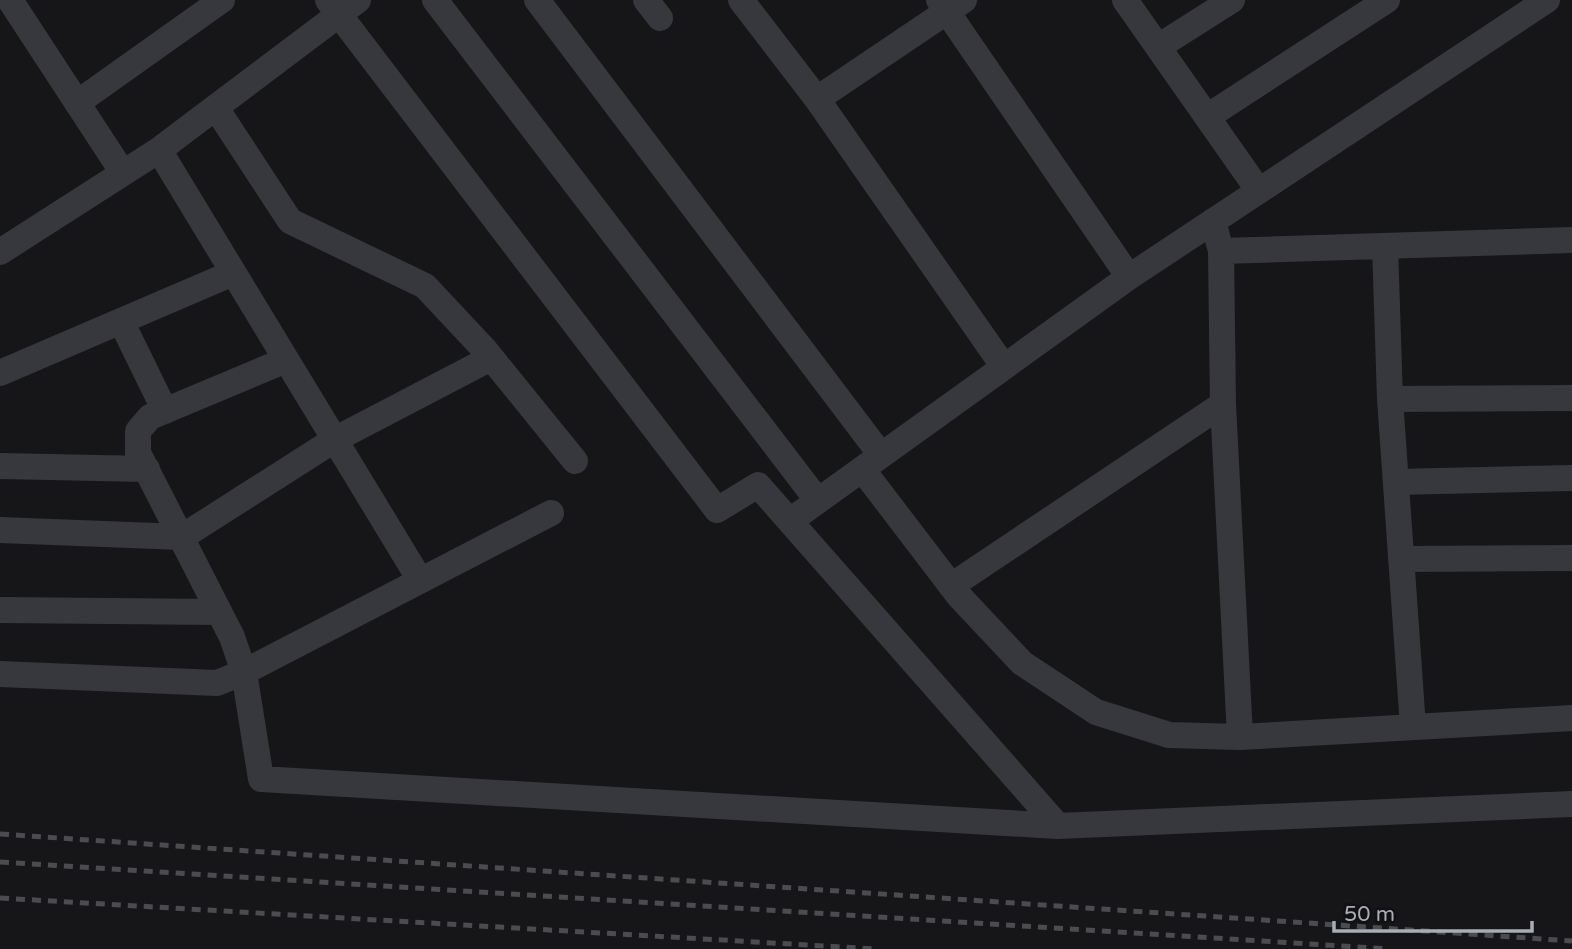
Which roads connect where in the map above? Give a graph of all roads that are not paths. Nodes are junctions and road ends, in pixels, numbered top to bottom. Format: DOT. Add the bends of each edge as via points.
graph roads {
  1 [pos="10,0"];
  2 [pos="222,0"];
  3 [pos="435,0"];
  4 [pos="537,0"];
  5 [pos="741,0"];
  6 [pos="1125,0"];
  7 [pos="1232,0"];
  8 [pos="1387,0"];
  9 [pos="1547,0"];
  10 [pos="950,4"];
  11 [pos="342,5"];
  12 [pos="1158,47"];
  13 [pos="817,99"];
  14 [pos="77,103"];
  15 [pos="216,108"];
  16 [pos="1208,117"];
  17 [pos="159,150"];
  18 [pos="123,173"];
  19 [pos="1259,191"];
  20 [pos="1213,221"];
  21 [pos="1572,240"];
  22 [pos="1385,246"];
  23 [pos="1221,251"];
  24 [pos="0,253"];
  25 [pos="233,273"];
  26 [pos="1129,277"];
  27 [pos="121,321"];
  28 [pos="491,358"];
  29 [pos="286,360"];
  30 [pos="1004,367"];
  31 [pos="0,373"];
  32 [pos="1572,398"];
  33 [pos="1390,399"];
  34 [pos="1223,404"];
  35 [pos="165,411"];
  36 [pos="334,440"];
  37 [pos="575,461"];
  38 [pos="872,462"];
  39 [pos="0,466"];
  40 [pos="147,469"];
  41 [pos="1572,478"];
  42 [pos="1396,482"];
  43 [pos="818,501"];
  44 [pos="551,513"];
  45 [pos="790,521"];
  46 [pos="0,530"];
  47 [pos="181,537"];
  48 [pos="1572,558"];
  49 [pos="1401,559"];
  50 [pos="420,580"];
  51 [pos="951,586"];
  52 [pos="0,610"];
  53 [pos="219,612"];
  54 [pos="244,673"];
  55 [pos="0,674"];
  56 [pos="1572,718"];
  57 [pos="1413,727"];
  58 [pos="1240,737"];
  59 [pos="1572,804"];
  60 [pos="1058,826"];
  1 -- 14 [label="street"];
  2 -- 14 [label="street"];
  3 -- 43 [label="street"];
  4 -- 38 [label="street"];
  5 -- 13 [label="street"];
  6 -- 12 [label="street"];
  7 -- 12 [label="street"];
  8 -- 16 [label="street"];
  9 -- 19 [label="street"];
  10 -- 13 [label="street"];
  10 -- 26 [label="street"];
  11 -- 15 [label="street"];
  11 -- 45 [label="street" via="717,510 758,485"];
  12 -- 16 [label="street"];
  13 -- 30 [label="street"];
  14 -- 18 [label="street"];
  15 -- 17 [label="street"];
  15 -- 28 [label="street" via="290,221 425,286"];
  16 -- 19 [label="street"];
  17 -- 18 [label="street"];
  17 -- 25 [label="street"];
  18 -- 24 [label="street"];
  19 -- 20 [label="street"];
  20 -- 23 [label="street"];
  20 -- 26 [label="street"];
  21 -- 22 [label="street"];
  22 -- 23 [label="street"];
  22 -- 33 [label="street"];
  23 -- 34 [label="street"];
  25 -- 27 [label="street"];
  25 -- 29 [label="street"];
  26 -- 30 [label="street"];
  27 -- 31 [label="street"];
  27 -- 35 [label="street"];
  28 -- 36 [label="street"];
  28 -- 37 [label="street"];
  29 -- 35 [label="street"];
  29 -- 36 [label="street"];
  30 -- 38 [label="street"];
  32 -- 33 [label="street"];
  33 -- 42 [label="street"];
  34 -- 51 [label="street"];
  34 -- 58 [label="street"];
  35 -- 40 [label="street" via="150,417 138,431 138,453"];
  36 -- 47 [label="street"];
  36 -- 50 [label="street"];
  38 -- 43 [label="street"];
  38 -- 51 [label="street"];
  39 -- 40 [label="street"];
  40 -- 47 [label="street"];
  41 -- 42 [label="street"];
  42 -- 49 [label="street"];
  43 -- 45 [label="street"];
  44 -- 50 [label="street"];
  45 -- 60 [label="street"];
  46 -- 47 [label="street"];
  47 -- 53 [label="street"];
  48 -- 49 [label="street"];
  49 -- 57 [label="street"];
  50 -- 54 [label="street"];
  51 -- 58 [label="street" via="1022,663 1096,712 1169,735"];
  52 -- 53 [label="street"];
  53 -- 54 [label="street"];
  54 -- 55 [label="street" via="217,683"];
  54 -- 60 [label="street" via="261,779"];
  56 -- 57 [label="street"];
  57 -- 58 [label="street"];
  59 -- 60 [label="street"];
}
